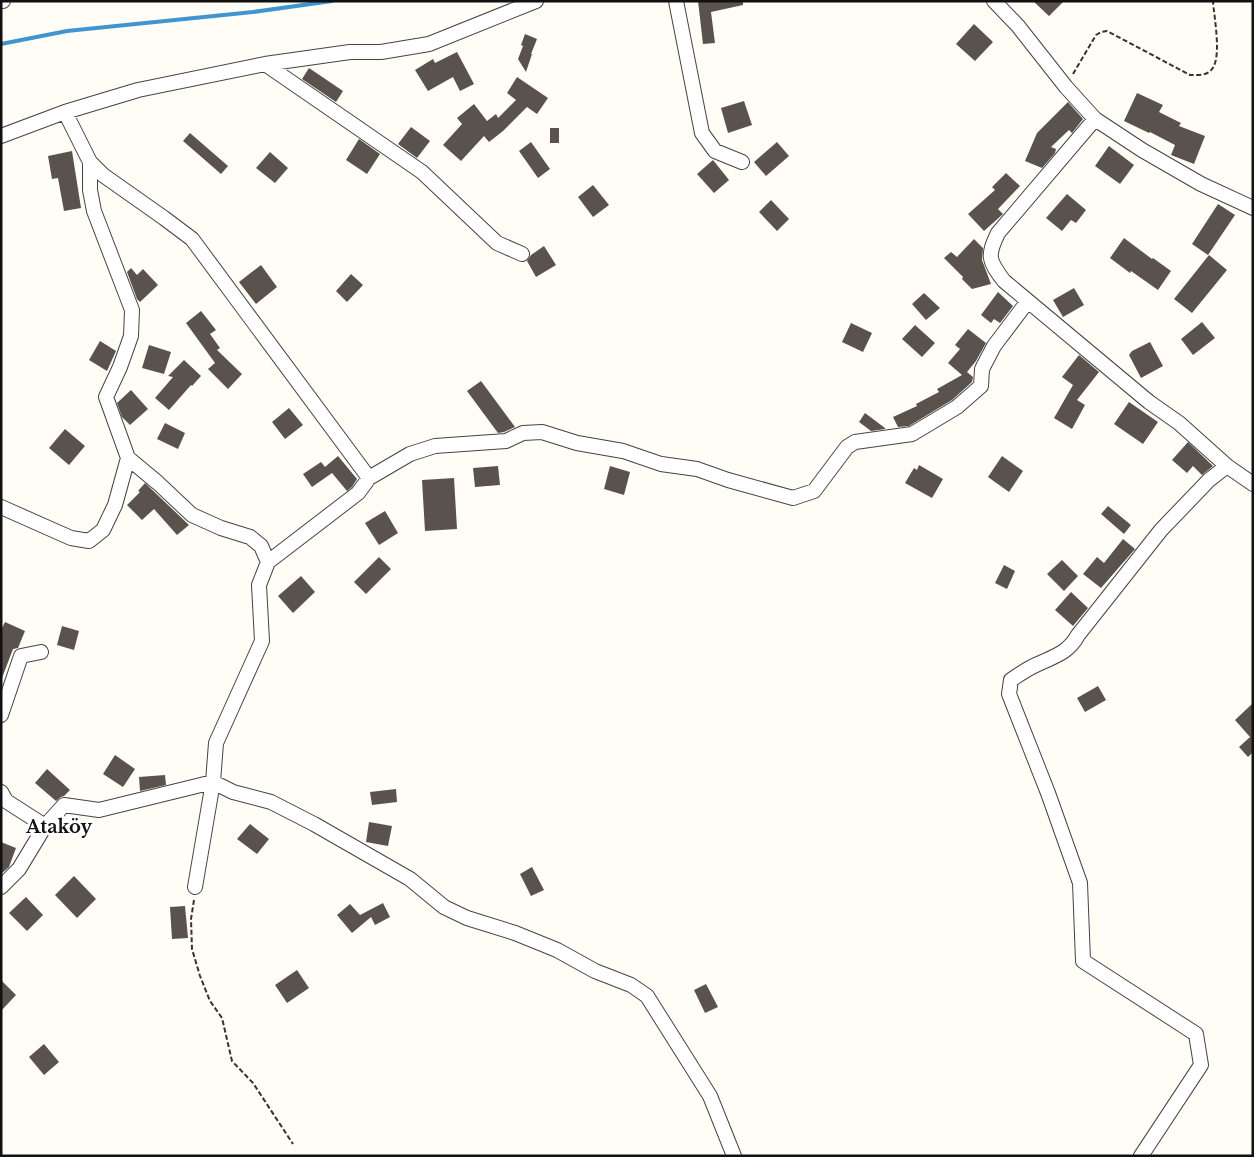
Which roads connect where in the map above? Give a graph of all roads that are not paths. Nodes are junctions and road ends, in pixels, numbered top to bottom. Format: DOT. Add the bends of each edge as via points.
graph roads {
  1 [pos="536,1"];
  2 [pos="676,1"];
  3 [pos="994,1"];
  4 [pos="265,64"];
  5 [pos="65,112"];
  6 [pos="1095,119"];
  7 [pos="1,136"];
  8 [pos="90,162"];
  9 [pos="742,162"];
  10 [pos="1253,208"];
  11 [pos="522,254"];
  12 [pos="1028,301"];
  13 [pos="128,458"];
  14 [pos="1227,466"];
  15 [pos="369,478"];
  16 [pos="1253,484"];
  17 [pos="1,507"];
  18 [pos="268,562"];
  19 [pos="41,652"];
  20 [pos="1,715"];
  21 [pos="213,782"];
  22 [pos="1,792"];
  23 [pos="45,826"];
  24 [pos="1,887"];
  25 [pos="195,887"];
  26 [pos="734,1156"];
  27 [pos="1142,1156"];
  1 -- 4 [label="street" via="429,44"];
  2 -- 9 [label="street" via="702,133 715,151"];
  3 -- 6 [label="street"];
  4 -- 5 [label="street" via="138,90"];
  4 -- 11 [label="street" via="422,172 497,243"];
  5 -- 7 [label="street"];
  5 -- 8 [label="street"];
  6 -- 10 [label="street" via="1201,184"];
  6 -- 12 [label="street" via="998,233 990,250 994,268"];
  8 -- 13 [label="street" via="94,212 132,310 131,336 106,397"];
  8 -- 15 [label="street" via="103,175 192,239"];
  12 -- 14 [label="street"];
  12 -- 15 [label="street" via="994,346 982,369 981,386 957,407 912,434 855,442 847,447 814,491 793,498 697,469 661,464 623,451 577,443 542,432 523,433 506,441 435,446 410,454"];
  13 -- 17 [label="street" via="115,506 103,530 90,541 71,538"];
  13 -- 18 [label="street" via="192,515 250,537 261,546"];
  14 -- 16 [label="street"];
  14 -- 27 [label="street" via="1208,480 1160,530 1073,644 1062,654 1011,680 1008,694 1080,883 1083,961 1196,1034 1201,1065"];
  15 -- 18 [label="street" via="358,493"];
  18 -- 21 [label="street" via="260,585 262,641 216,743"];
  19 -- 20 [label="street" via="21,656"];
  21 -- 23 [label="street" via="99,810 64,805"];
  21 -- 25 [label="street"];
  21 -- 26 [label="street" via="270,802 314,824 410,879 444,907 557,950 595,971 631,985 647,996 710,1096"];
  22 -- 23 [label="street" via="6,801"];
  23 -- 24 [label="street" via="19,869"];
}
